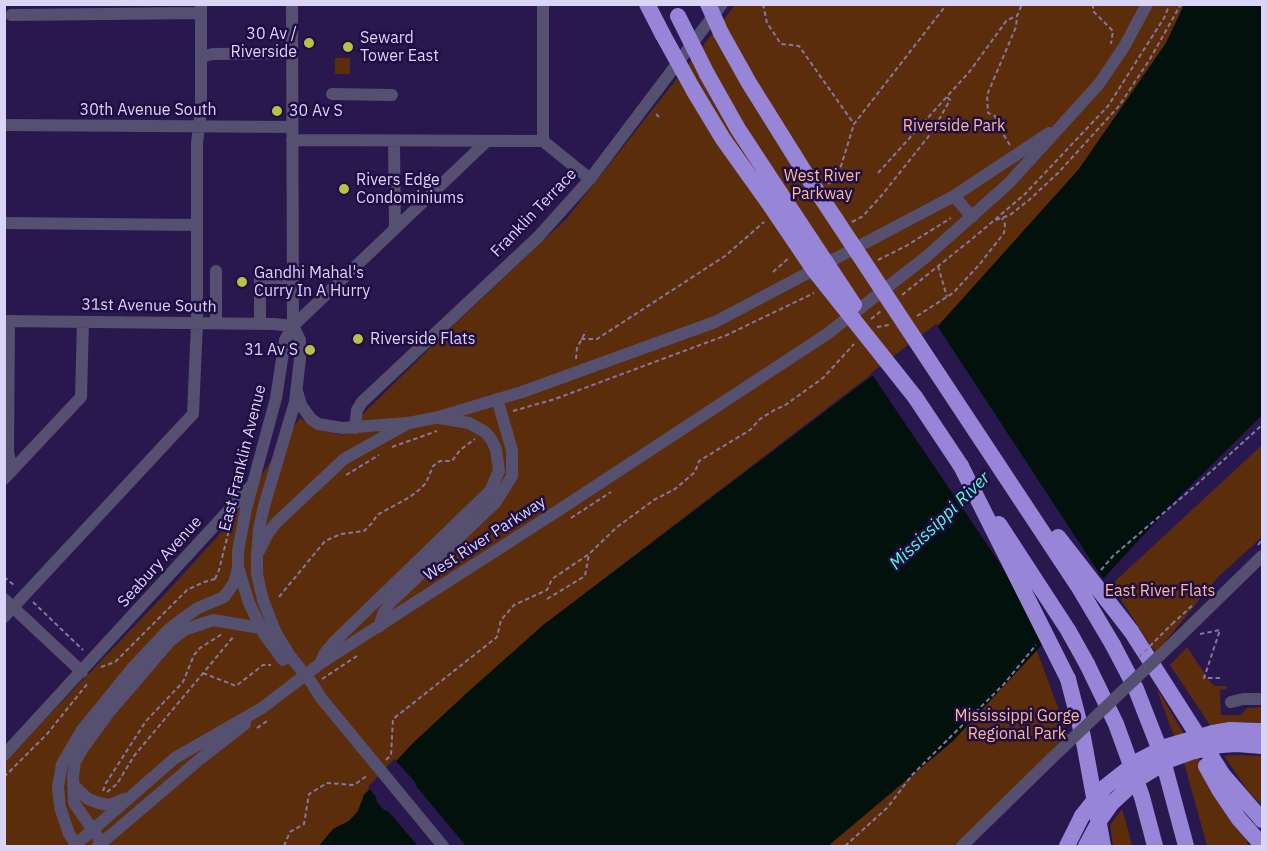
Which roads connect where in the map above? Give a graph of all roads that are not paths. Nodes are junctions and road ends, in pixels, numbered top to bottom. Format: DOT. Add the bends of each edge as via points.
graph roads {
  1 [pos="292,4"];
  2 [pos="543,4"];
  3 [pos="646,4"];
  4 [pos="708,4"];
  5 [pos="713,4"];
  6 [pos="722,4"];
  7 [pos="1147,4"];
  8 [pos="201,9"];
  9 [pos="675,10"];
  10 [pos="11,15"];
  11 [pos="724,40"];
  12 [pos="292,53"];
  13 [pos="201,57"];
  14 [pos="332,94"];
  15 [pos="392,95"];
  16 [pos="4,125"];
  17 [pos="1059,126"];
  18 [pos="199,127"];
  19 [pos="291,134"];
  20 [pos="394,141"];
  21 [pos="487,141"];
  22 [pos="543,141"];
  23 [pos="590,179"];
  24 [pos="954,196"];
  25 [pos="772,204"];
  26 [pos="972,217"];
  27 [pos="4,224"];
  28 [pos="196,225"];
  29 [pos="395,229"];
  30 [pos="216,271"];
  31 [pos="293,278"];
  32 [pos="7,321"];
  33 [pos="83,321"];
  34 [pos="197,323"];
  35 [pos="216,323"];
  36 [pos="260,323"];
  37 [pos="293,326"];
  38 [pos="297,391"];
  39 [pos="497,399"];
  40 [pos="435,418"];
  41 [pos="408,423"];
  42 [pos="971,424"];
  43 [pos="355,428"];
  44 [pos="961,466"];
  45 [pos="8,474"];
  46 [pos="253,484"];
  47 [pos="257,555"];
  48 [pos="1263,556"];
  49 [pos="238,567"];
  50 [pos="7,608"];
  51 [pos="379,627"];
  52 [pos="260,628"];
  53 [pos="283,660"];
  54 [pos="321,663"];
  55 [pos="86,676"];
  56 [pos="1263,699"];
  57 [pos="1232,702"];
  58 [pos="1177,705"];
  59 [pos="262,708"];
  60 [pos="1263,730"];
  61 [pos="1217,739"];
  62 [pos="1263,746"];
  63 [pos="4,755"];
  64 [pos="73,785"];
  65 [pos="130,796"];
  66 [pos="1263,820"];
  67 [pos="1246,828"];
  68 [pos="92,830"];
  69 [pos="100,845"];
  70 [pos="1263,845"];
  71 [pos="76,846"];
  72 [pos="443,846"];
  73 [pos="962,846"];
  74 [pos="1066,846"];
  75 [pos="1086,846"];
  76 [pos="1103,846"];
  77 [pos="1155,846"];
  78 [pos="1186,846"];
  79 [pos="1250,846"];
  1 -- 12 [label="street, East Franklin Avenue"];
  2 -- 22 [label="street"];
  3 -- 25 [label="highway, bridge" via="723,139"];
  4 -- 11 [label="highway, bridge"];
  5 -- 11 [label="highway, bridge"];
  6 -- 23 [label="street, Franklin Terrace"];
  7 -- 17 [label="street, West River Parkway" via="1099,84"];
  8 -- 10 [label="street"];
  8 -- 13 [label="street"];
  9 -- 25 [label="highway, bridge" via="738,129"];
  11 -- 42 [label="highway, bridge" via="807,176"];
  12 -- 13 [label="street"];
  12 -- 19 [label="street, East Franklin Avenue"];
  13 -- 18 [label="street"];
  14 -- 15 [label="street"];
  16 -- 18 [label="street, 30th Avenue South"];
  17 -- 24 [label="street, West River Parkway"];
  17 -- 26 [label="street, West River Parkway" via="1009,183"];
  18 -- 19 [label="street, 30th Avenue South"];
  18 -- 28 [label="street"];
  19 -- 20 [label="street, 30th Avenue South"];
  19 -- 31 [label="street, East Franklin Avenue"];
  20 -- 21 [label="street, 30th Avenue South"];
  20 -- 29 [label="street"];
  21 -- 22 [label="street, 30th Avenue South"];
  21 -- 29 [label="street"];
  22 -- 23 [label="street"];
  23 -- 43 [label="street, Franklin Terrace" via="538,237 362,402"];
  24 -- 26 [label="street"];
  24 -- 39 [label="street, West River Parkway" via="715,322"];
  25 -- 44 [label="highway, bridge" via="915,397"];
  26 -- 51 [label="street, West River Parkway" via="827,334"];
  27 -- 28 [label="street"];
  28 -- 34 [label="street"];
  29 -- 37 [label="street"];
  30 -- 35 [label="street"];
  31 -- 36 [label="street" via="260,278"];
  31 -- 37 [label="street, East Franklin Avenue"];
  32 -- 33 [label="street, 31st Avenue South"];
  32 -- 45 [label="street"];
  33 -- 34 [label="street, 31st Avenue South"];
  33 -- 45 [label="street" via="81,397"];
  34 -- 35 [label="street, 31st Avenue South"];
  34 -- 50 [label="street" via="193,414 25,595"];
  35 -- 36 [label="street, 31st Avenue South"];
  36 -- 37 [label="street, 31st Avenue South"];
  37 -- 38 [label="street, East Franklin Avenue" via="300,340"];
  37 -- 46 [label="street, East Franklin Avenue" via="285,340 276,398"];
  38 -- 43 [label="street, West River Parkway" via="307,414 318,424"];
  38 -- 47 [label="street, East Franklin Avenue" via="264,506"];
  39 -- 40 [label="street, West River Parkway"];
  39 -- 51 [label="street" via="512,450 512,477 495,503 390,603"];
  40 -- 41 [label="street, West River Parkway"];
  40 -- 54 [label="street" via="468,423 491,439 499,471 490,491 336,640"];
  41 -- 43 [label="street, West River Parkway"];
  41 -- 47 [label="street, West River Parkway" via="344,459 276,523"];
  42 -- 58 [label="highway, bridge" via="1131,631"];
  42 -- 78 [label="highway, bridge" via="1078,586 1136,689 1161,753"];
  44 -- 76 [label="highway, bridge" via="1068,679"];
  44 -- 77 [label="highway, bridge" via="1087,664 1116,724"];
  46 -- 49 [label="street, East Franklin Avenue" via="240,532"];
  46 -- 55 [label="street, Seabury Avenue" via="92,662"];
  47 -- 53 [label="street, East Franklin Avenue" via="263,600"];
  48 -- 73 [label="street, bridge"];
  49 -- 52 [label="street, East Franklin Avenue"];
  49 -- 71 [label="street" via="234,583 224,597 182,619 134,666 82,730 62,764 60,807"];
  50 -- 55 [label="street"];
  51 -- 54 [label="street, West River Parkway"];
  52 -- 53 [label="street, East Franklin Avenue"];
  52 -- 64 [label="street" via="213,621 184,630 170,641 83,748 75,762"];
  53 -- 72 [label="street, bridge" via="321,698"];
  54 -- 59 [label="street, West River Parkway"];
  55 -- 63 [label="street"];
  56 -- 57 [label="street"];
  58 -- 66 [label="highway" via="1223,775"];
  58 -- 67 [label="highway" via="1210,774"];
  59 -- 65 [label="street, West River Parkway" via="175,758"];
  59 -- 69 [label="street, West River Parkway"];
  60 -- 61 [label="highway" via="1230,730"];
  61 -- 62 [label="highway"];
  61 -- 74 [label="highway, bridge" via="1179,741 1138,761 1105,788 1082,816"];
  61 -- 75 [label="highway, bridge" via="1138,779 1111,804"];
  64 -- 65 [label="street" via="99,804 109,805"];
  64 -- 68 [label="street" via="74,803"];
  65 -- 68 [label="street, West River Parkway"];
  67 -- 70 [label="highway"];
  67 -- 79 [label="street"];
  68 -- 69 [label="street"];
  68 -- 71 [label="street, West River Parkway"];
}
